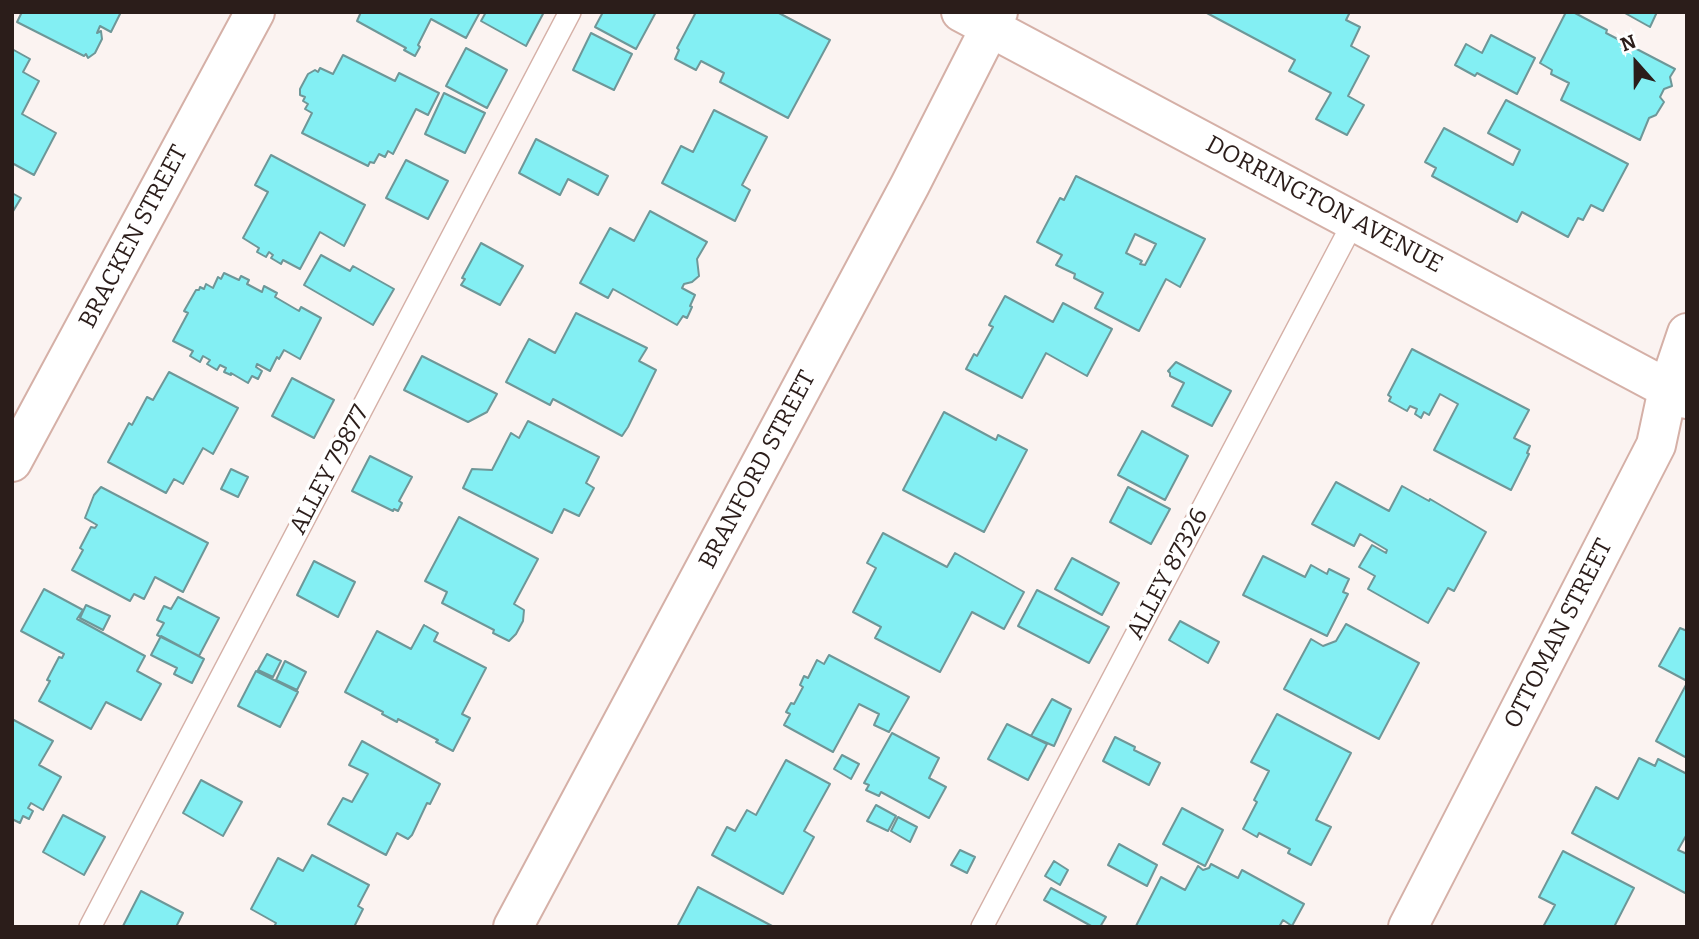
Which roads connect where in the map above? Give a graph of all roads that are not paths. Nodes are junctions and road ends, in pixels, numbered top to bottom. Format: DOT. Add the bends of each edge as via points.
graph roads {
  1 [pos="255,12"];
  2 [pos="570,12"];
  3 [pos="983,17"];
  4 [pos="1354,221"];
  5 [pos="1687,333"];
  6 [pos="1677,394"];
  7 [pos="12,462"];
  8 [pos="90,927"];
  9 [pos="513,927"];
  10 [pos="982,927"];
  11 [pos="1408,927"];
  1 -- 7 [label="street, BRACKEN STREET"];
  2 -- 8 [label="lane, ALLEY 79877"];
  3 -- 4 [label="street, DORRINGTON AVENUE"];
  3 -- 9 [label="street, BRANFORD STREET" via="910,186"];
  4 -- 6 [label="street, DORRINGTON AVENUE"];
  4 -- 10 [label="lane, ALLEY 87326"];
  5 -- 6 [label="street, OTTOMAN STREET"];
  6 -- 11 [label="street, OTTOMAN STREET" via="1656,445"];
}
